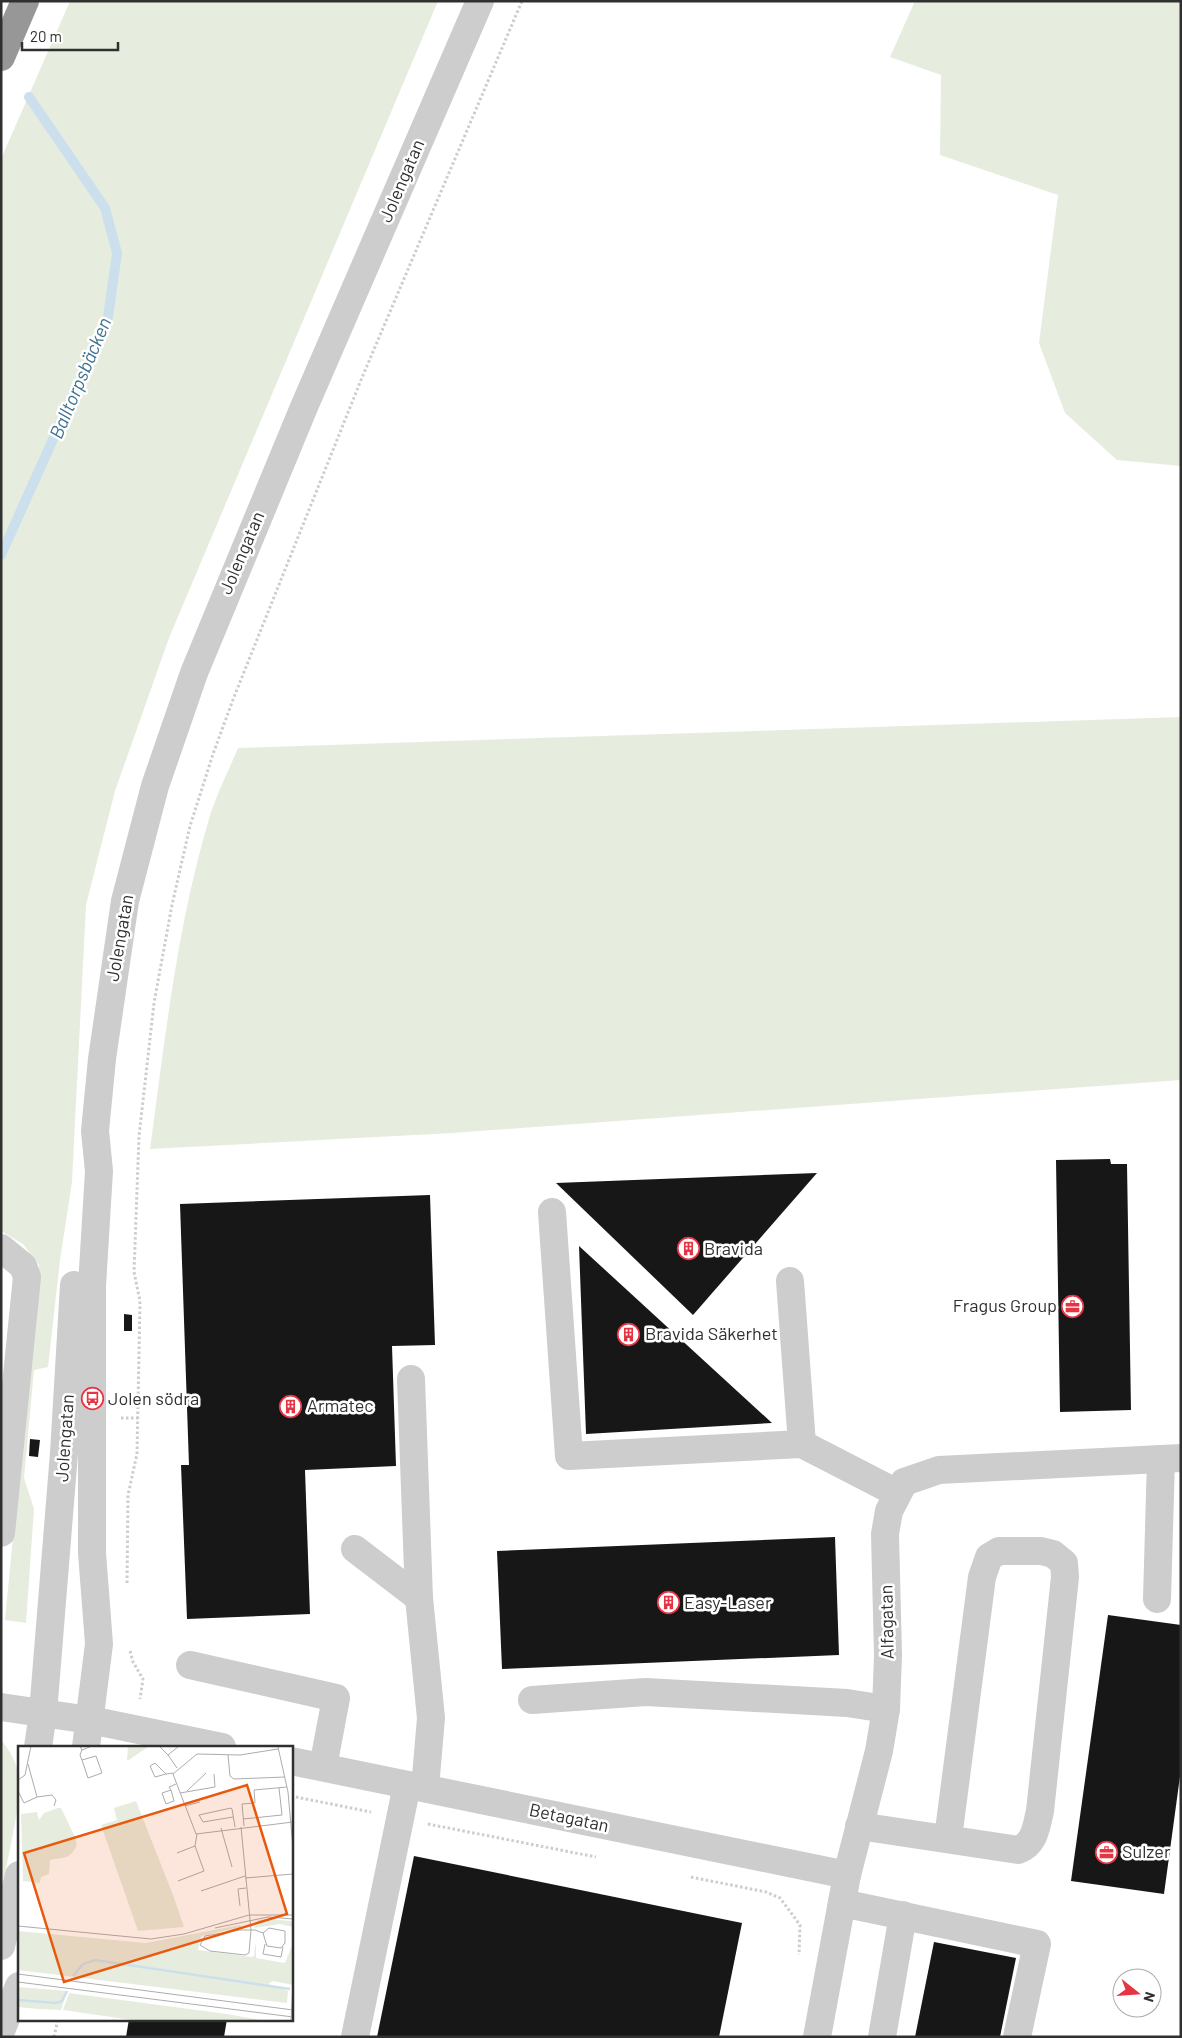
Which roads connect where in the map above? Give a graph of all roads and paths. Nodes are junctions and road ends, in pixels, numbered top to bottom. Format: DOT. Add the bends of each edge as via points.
graph roads {
  1 [pos="26,1"];
  2 [pos="480,1"];
  3 [pos="522,1"];
  4 [pos="1,57"];
  5 [pos="95,1131"];
  6 [pos="552,1212"];
  7 [pos="1,1248"];
  8 [pos="790,1281"];
  9 [pos="411,1378"];
  10 [pos="118,1418"];
  11 [pos="138,1418"];
  12 [pos="802,1444"];
  13 [pos="1171,1458"];
  14 [pos="897,1493"];
  15 [pos="1,1532"];
  16 [pos="354,1549"];
  17 [pos="127,1590"];
  18 [pos="419,1598"];
  19 [pos="1158,1599"];
  20 [pos="130,1648"];
  21 [pos="190,1665"];
  22 [pos="532,1700"];
  23 [pos="1,1707"];
  24 [pos="886,1709"];
  25 [pos="43,1713"];
  26 [pos="90,1720"];
  27 [pos="136,1729"];
  28 [pos="38,1746"];
  29 [pos="86,1746"];
  30 [pos="217,1746"];
  31 [pos="292,1761"];
  32 [pos="323,1767"];
  33 [pos="416,1787"];
  34 [pos="292,1796"];
  35 [pos="400,1818"];
  36 [pos="860,1826"];
  37 [pos="948,1838"];
  38 [pos="600,1858"];
  39 [pos="684,1875"];
  40 [pos="847,1875"];
  41 [pos="18,1879"];
  42 [pos="842,1903"];
  43 [pos="903,1915"];
  44 [pos="1,1946"];
  45 [pos="799,1958"];
  46 [pos="18,1988"];
  47 [pos="58,2020"];
  48 [pos="1,2031"];
  49 [pos="54,2037"];
  50 [pos="355,2037"];
  51 [pos="816,2037"];
  52 [pos="882,2037"];
  53 [pos="1017,2037"];
  1 -- 4 [label="highway"];
  2 -- 5 [label="street, Jolengatan" via="238,562 155,786 125,902 103,1050"];
  3 -- 11 [label="path" via="357,390 234,697 190,826 154,1003 139,1136 134,1272 140,1301"];
  5 -- 25 [label="street, Jolengatan" via="80,1168 64,1453"];
  5 -- 26 [label="street, Jolengatan" via="99,1170 92,1286 92,1553 99,1644"];
  6 -- 12 [label="street" via="569,1456"];
  7 -- 15 [label="street" via="23,1266 27,1276"];
  8 -- 12 [label="street"];
  9 -- 18 [label="street"];
  10 -- 11 [label="path"];
  11 -- 17 [label="path" via="137,1454 128,1495"];
  12 -- 14 [label="street"];
  13 -- 14 [label="street" via="939,1470 904,1482"];
  13 -- 19 [label="street"];
  14 -- 24 [label="street, Alfagatan" via="889,1511 886,1534"];
  16 -- 18 [label="street"];
  18 -- 33 [label="street" via="431,1718"];
  20 -- 27 [label="path" via="133,1662 143,1679"];
  21 -- 32 [label="street" via="336,1698"];
  22 -- 24 [label="street" via="646,1692 847,1703"];
  23 -- 25 [label="street"];
  24 -- 36 [label="street, Alfagatan"];
  25 -- 26 [label="street"];
  25 -- 28 [label="street, Jolengatan"];
  26 -- 27 [label="street"];
  26 -- 29 [label="street, Jolengatan"];
  27 -- 30 [label="street"];
  31 -- 32 [label="street, Betagatan"];
  32 -- 33 [label="street, Betagatan"];
  33 -- 35 [label="street"];
  33 -- 40 [label="street, Betagatan"];
  34 -- 35 [label="path"];
  35 -- 38 [label="path"];
  35 -- 50 [label="street"];
  36 -- 37 [label="street"];
  36 -- 40 [label="street, Alfagatan"];
  37 -- 37 [label="street" via="1018,1850 1027,1847 1035,1835 1065,1577 1064,1563 1053,1554 999,1550 989,1557 982,1577"];
  39 -- 45 [label="path" via="766,1892 780,1898 800,1925"];
  40 -- 42 [label="street, Alfagatan"];
  41 -- 44 [label="street"];
  42 -- 43 [label="street"];
  42 -- 51 [label="street, Alfagatan"];
  43 -- 52 [label="street"];
  43 -- 53 [label="street" via="1037,1944"];
  46 -- 48 [label="street"];
  47 -- 49 [label="path"];
}
